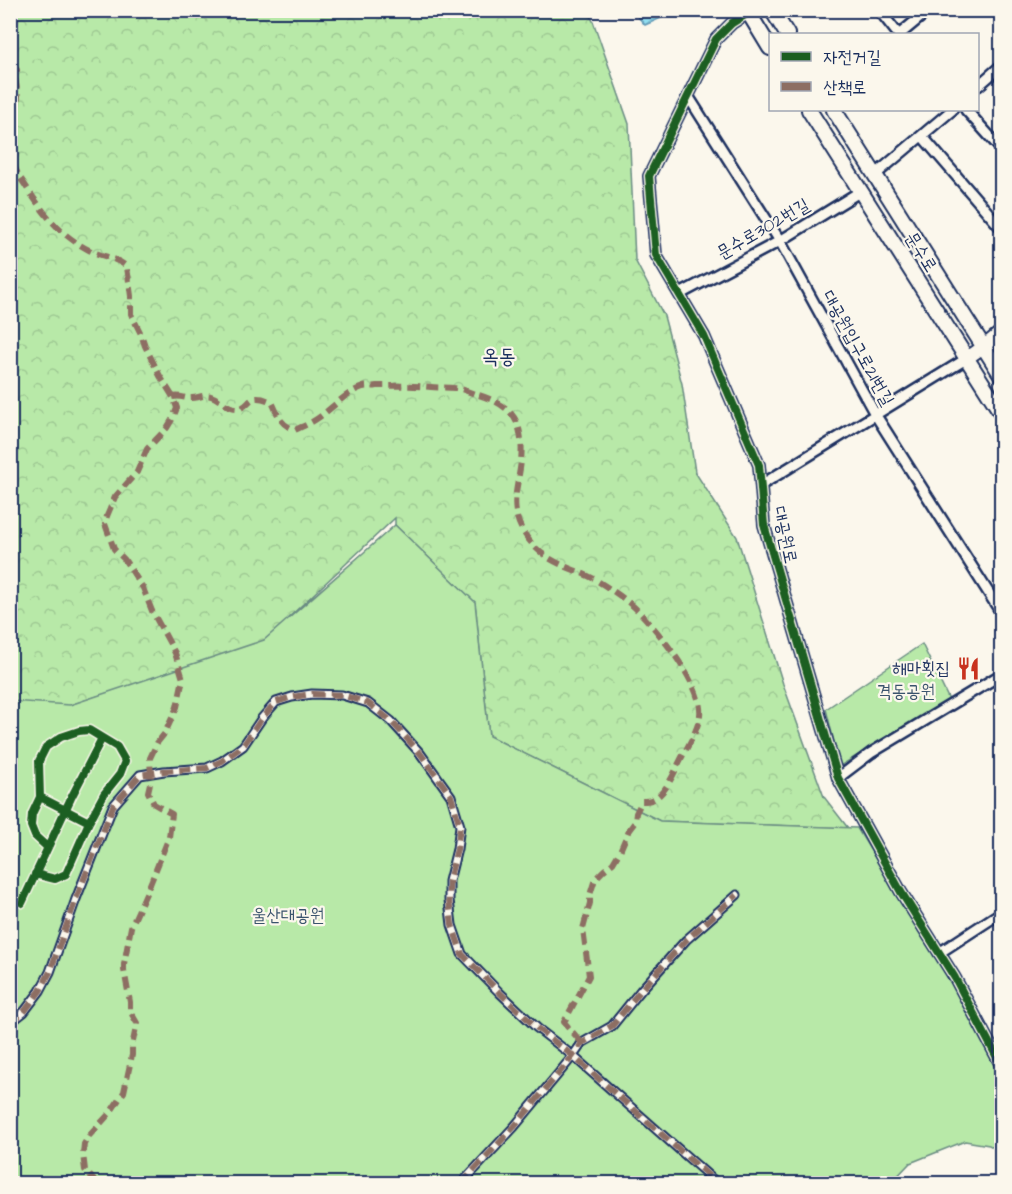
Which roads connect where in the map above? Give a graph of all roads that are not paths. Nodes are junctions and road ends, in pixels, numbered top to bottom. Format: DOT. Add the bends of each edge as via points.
graph roads {
  1 [pos="772,10"];
  2 [pos="879,10"];
  3 [pos="929,10"];
  4 [pos="748,12"];
  5 [pos="786,33"];
  6 [pos="898,33"];
  7 [pos="900,33"];
  8 [pos="769,45"];
  9 [pos="1002,65"];
  10 [pos="979,85"];
  11 [pos="688,96"];
  12 [pos="810,111"];
  13 [pos="835,111"];
  14 [pos="951,111"];
  15 [pos="967,111"];
  16 [pos="922,136"];
  17 [pos="1002,150"];
  18 [pos="875,175"];
  19 [pos="861,191"];
  20 [pos="1002,229"];
  21 [pos="780,241"];
  22 [pos="681,294"];
  23 [pos="1002,332"];
  24 [pos="983,347"];
  25 [pos="966,359"];
  26 [pos="1002,376"];
  27 [pos="875,414"];
  28 [pos="1002,414"];
  29 [pos="761,485"];
  30 [pos="1002,615"];
  31 [pos="1002,674"];
  32 [pos="838,778"];
  33 [pos="737,895"];
  34 [pos="1002,912"];
  35 [pos="939,953"];
  36 [pos="10,1023"];
  37 [pos="573,1056"];
  38 [pos="1002,1067"];
  39 [pos="461,1184"];
  40 [pos="718,1184"];
  1 -- 5 [label="main road"];
  2 -- 6 [label="street"];
  3 -- 7 [label="street"];
  4 -- 8 [label="main road"];
  4 -- 11 [label="street, 대공원로" via="716,39"];
  9 -- 10 [label="street"];
  11 -- 21 [label="street, 대공원입구로21번길"];
  11 -- 22 [label="street, 대공원로" via="649,176 656,255"];
  12 -- 19 [label="main road, 문수로"];
  13 -- 18 [label="main road, 문수로"];
  14 -- 16 [label="street"];
  15 -- 17 [label="street"];
  16 -- 18 [label="street"];
  16 -- 20 [label="street"];
  18 -- 24 [label="main road, 문수로"];
  19 -- 21 [label="street, 문수로302번길"];
  19 -- 25 [label="main road, 문수로"];
  21 -- 22 [label="street, 문수로302번길"];
  21 -- 27 [label="street, 대공원입구로21번길"];
  22 -- 29 [label="street, 대공원로" via="705,336 759,465"];
  23 -- 24 [label="street"];
  24 -- 25 [label="street"];
  24 -- 26 [label="main road, 문수로"];
  25 -- 27 [label="street"];
  25 -- 28 [label="main road, 문수로"];
  27 -- 29 [label="street"];
  27 -- 30 [label="street, 대공원입구로21번길"];
  29 -- 32 [label="street, 대공원로" via="764,525"];
  31 -- 32 [label="street" via="871,753"];
  32 -- 35 [label="street, 대공원로"];
  33 -- 37 [label="street" via="686,940 612,1026 582,1043"];
  34 -- 35 [label="street"];
  35 -- 38 [label="street, 대공원로"];
  36 -- 37 [label="street" via="40,991 113,806 141,775 207,768 222,761 243,746 276,702 312,694 342,695 368,703 391,721 451,796 460,826 449,900 462,954 537,1028"];
  37 -- 39 [label="street"];
  37 -- 40 [label="street"];
}
